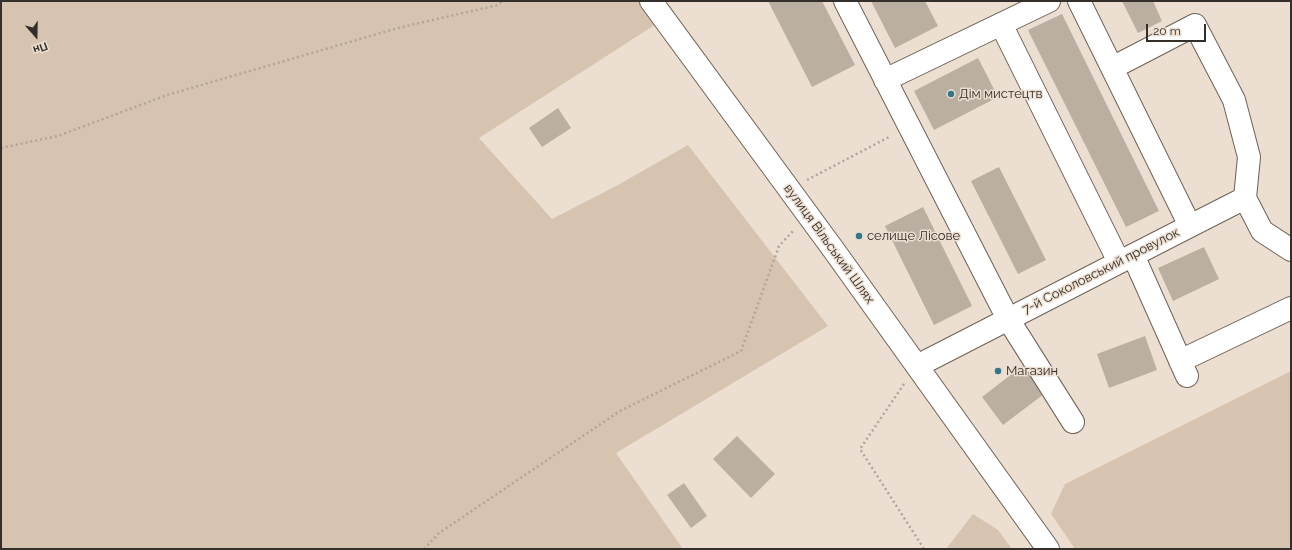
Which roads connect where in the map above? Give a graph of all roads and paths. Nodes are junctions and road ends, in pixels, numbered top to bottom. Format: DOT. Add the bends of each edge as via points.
graph roads {
  1 [pos="502,1"];
  2 [pos="651,1"];
  3 [pos="845,1"];
  4 [pos="1049,1"];
  5 [pos="1079,1"];
  6 [pos="1001,24"];
  7 [pos="1112,68"];
  8 [pos="885,80"];
  9 [pos="909,127"];
  10 [pos="1,148"];
  11 [pos="789,189"];
  12 [pos="1245,198"];
  13 [pos="808,215"];
  14 [pos="1190,226"];
  15 [pos="1291,250"];
  16 [pos="1126,258"];
  17 [pos="1291,308"];
  18 [pos="1008,319"];
  19 [pos="917,366"];
  20 [pos="1073,422"];
  21 [pos="424,549"];
  22 [pos="924,549"];
  23 [pos="1048,549"];
  1 -- 10 [label="path" via="498,5 398,28 167,95 58,136"];
  2 -- 11 [label="street, вулиця Вільський Шлях"];
  3 -- 8 [label="street"];
  4 -- 6 [label="street"];
  5 -- 7 [label="street, 7-й Соколовський провулок"];
  6 -- 8 [label="street"];
  6 -- 16 [label="street"];
  7 -- 12 [label="street" via="1195,25 1234,100 1249,157"];
  7 -- 14 [label="street, 7-й Соколовський провулок"];
  8 -- 9 [label="street"];
  9 -- 11 [label="path"];
  9 -- 18 [label="street"];
  11 -- 13 [label="street, вулиця Вільський Шлях"];
  12 -- 14 [label="street"];
  12 -- 15 [label="street" via="1262,231"];
  13 -- 19 [label="street, вулиця Вільський Шлях"];
  13 -- 21 [label="path" via="780,246 740,351 620,411 439,533"];
  14 -- 16 [label="street, 7-й Соколовський провулок"];
  16 -- 17 [label="street" via="1184,368"];
  16 -- 18 [label="street, 7-й Соколовський провулок"];
  18 -- 19 [label="street, 7-й Соколовський провулок"];
  18 -- 20 [label="street"];
  19 -- 22 [label="path" via="860,449"];
  19 -- 23 [label="street, вулиця Вільський Шлях"];
}
